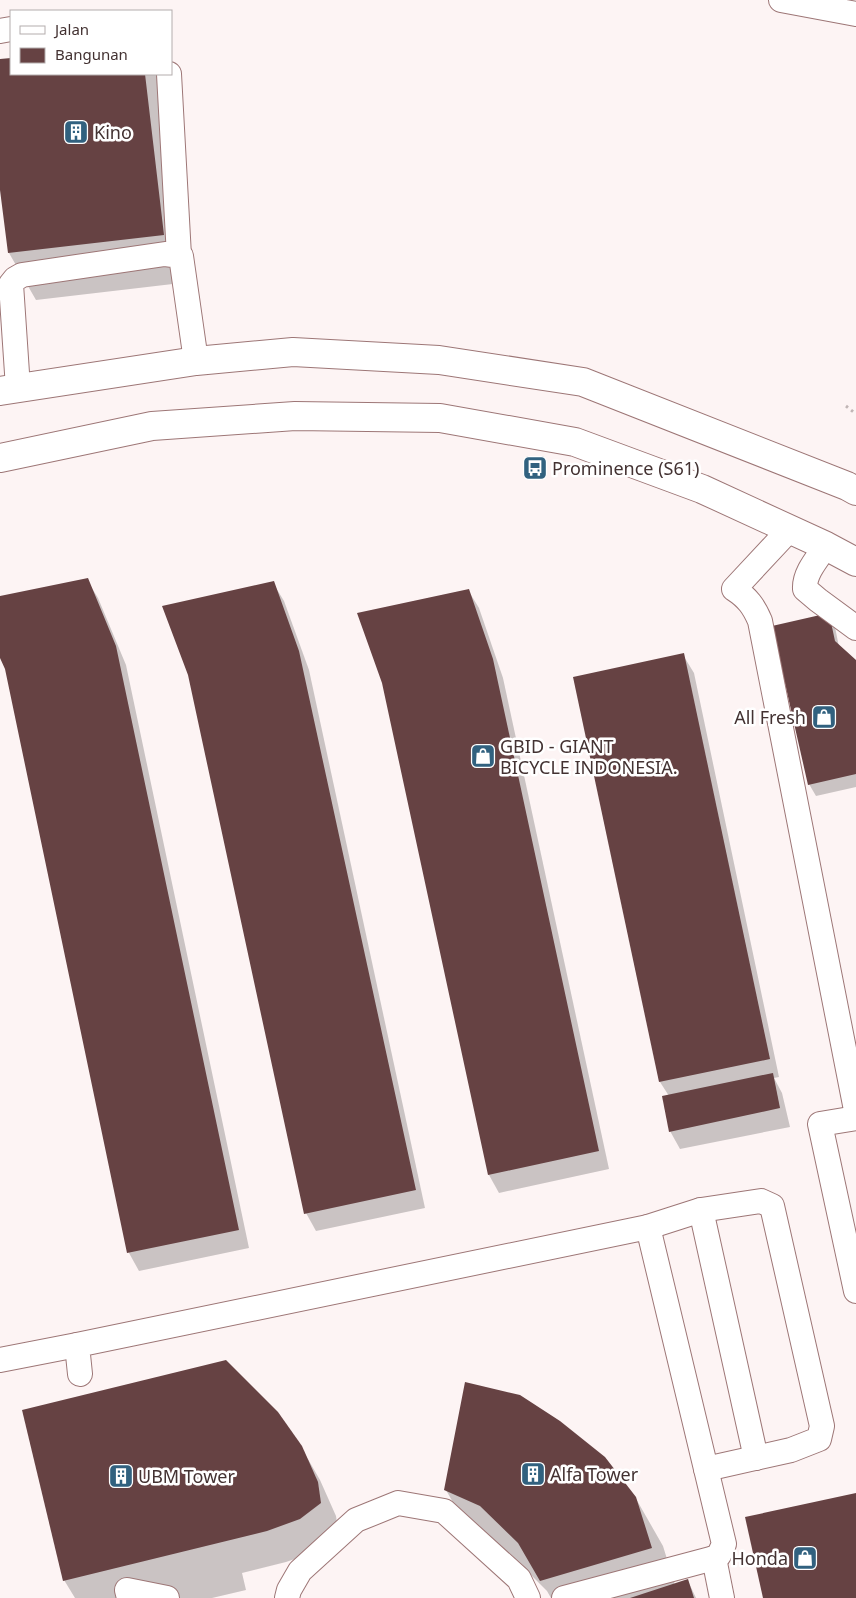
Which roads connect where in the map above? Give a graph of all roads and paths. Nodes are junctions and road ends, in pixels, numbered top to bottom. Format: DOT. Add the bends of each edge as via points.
graph roads {
  1 [pos="781,0"];
  2 [pos="856,14"];
  3 [pos="169,75"];
  4 [pos="179,256"];
  5 [pos="7,272"];
  6 [pos="196,361"];
  7 [pos="9,389"];
  8 [pos="846,406"];
  9 [pos="856,414"];
  10 [pos="0,458"];
  11 [pos="853,484"];
  12 [pos="790,529"];
  13 [pos="826,546"];
  14 [pos="856,562"];
  15 [pos="856,628"];
  16 [pos="856,1110"];
  17 [pos="856,1118"];
  18 [pos="701,1210"];
  19 [pos="648,1227"];
  20 [pos="856,1291"];
  21 [pos="77,1345"];
  22 [pos="0,1360"];
  23 [pos="80,1374"];
  24 [pos="756,1458"];
  25 [pos="706,1469"];
  26 [pos="714,1558"];
  27 [pos="128,1594"];
  28 [pos="167,1598"];
  29 [pos="287,1598"];
  30 [pos="528,1598"];
  31 [pos="564,1598"];
  32 [pos="722,1598"];
  1 -- 2 [label="street"];
  3 -- 4 [label="street"];
  4 -- 5 [label="street" via="165,254 22,275"];
  4 -- 6 [label="street"];
  5 -- 7 [label="street" via="11,284"];
  6 -- 7 [label="main road"];
  6 -- 11 [label="main road" via="293,352 439,360 583,382"];
  8 -- 9 [label="path"];
  10 -- 12 [label="main road" via="152,426 295,416 440,418 575,442 702,488"];
  12 -- 13 [label="main road"];
  12 -- 16 [label="street" via="734,589 754,606 760,622"];
  13 -- 14 [label="main road"];
  13 -- 15 [label="street" via="808,573 805,589"];
  17 -- 20 [label="street" via="820,1124"];
  18 -- 19 [label="street"];
  18 -- 24 [label="street"];
  18 -- 24 [label="street" via="761,1201 772,1206 820,1416 819,1438 791,1450"];
  19 -- 21 [label="street"];
  19 -- 25 [label="street"];
  21 -- 22 [label="street"];
  21 -- 23 [label="street"];
  24 -- 25 [label="street"];
  25 -- 26 [label="street" via="724,1544"];
  26 -- 31 [label="street"];
  26 -- 32 [label="street"];
  27 -- 28 [label="street"];
  29 -- 30 [label="street" via="300,1570 356,1520 398,1503 444,1511 519,1579"];
}
